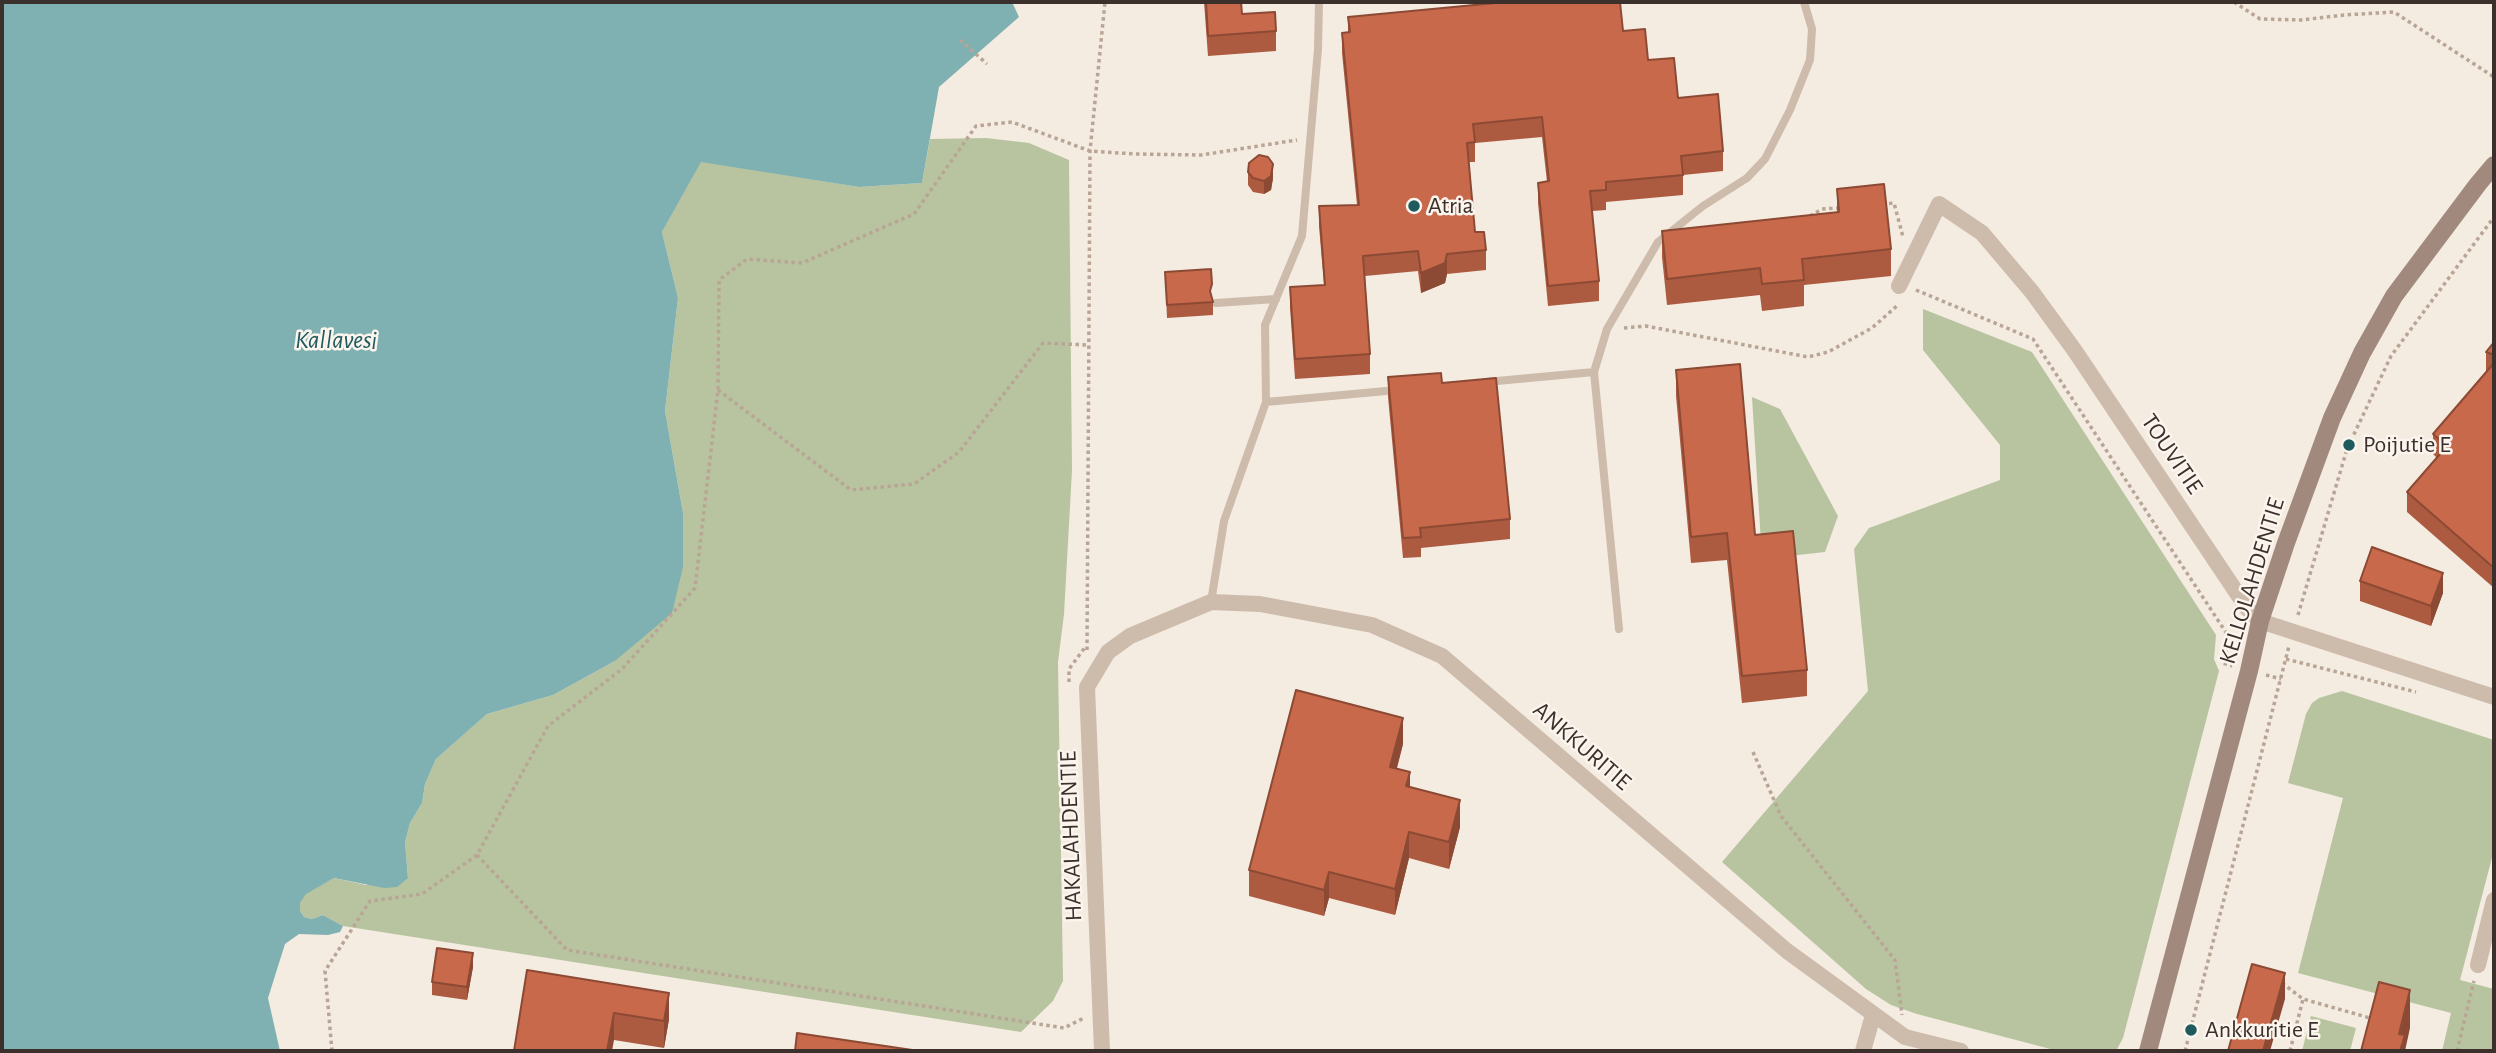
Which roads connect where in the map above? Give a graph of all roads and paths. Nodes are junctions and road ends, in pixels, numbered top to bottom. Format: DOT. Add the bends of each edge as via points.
graph roads {
  1 [pos="1105,2"];
  2 [pos="1319,2"];
  3 [pos="1804,2"];
  4 [pos="2234,2"];
  5 [pos="960,40"];
  6 [pos="987,64"];
  7 [pos="2494,77"];
  8 [pos="1311,138"];
  9 [pos="1090,150"];
  10 [pos="2494,166"];
  11 [pos="1870,205"];
  12 [pos="1846,207"];
  13 [pos="1800,222"];
  14 [pos="1909,263"];
  15 [pos="1899,286"];
  16 [pos="1276,299"];
  17 [pos="1216,303"];
  18 [pos="1607,329"];
  19 [pos="1088,345"];
  20 [pos="1594,372"];
  21 [pos="1471,383"];
  22 [pos="1403,389"];
  23 [pos="718,390"];
  24 [pos="1266,402"];
  25 [pos="1211,603"];
  26 [pos="2260,621"];
  27 [pos="1619,629"];
  28 [pos="1130,636"];
  29 [pos="1087,655"];
  30 [pos="2286,659"];
  31 [pos="2249,671"];
  32 [pos="2281,679"];
  33 [pos="2416,692"];
  34 [pos="2494,696"];
  35 [pos="1753,752"];
  36 [pos="477,855"];
  37 [pos="2494,900"];
  38 [pos="2478,965"];
  39 [pos="2272,976"];
  40 [pos="2304,999"];
  41 [pos="1873,1015"];
  42 [pos="1101,1020"];
  43 [pos="2368,1028"];
  44 [pos="1905,1038"];
  45 [pos="332,1051"];
  46 [pos="1102,1051"];
  47 [pos="1863,1051"];
  48 [pos="1961,1051"];
  49 [pos="2148,1051"];
  50 [pos="2290,1051"];
  51 [pos="2456,1051"];
  1 -- 9 [label="path"];
  2 -- 8 [label="lane"];
  3 -- 18 [label="lane" via="1812,29 1810,60 1765,159 1747,178 1658,242"];
  4 -- 7 [label="path" via="2260,19 2394,12"];
  5 -- 6 [label="path"];
  8 -- 9 [label="path" via="1201,155"];
  8 -- 16 [label="lane" via="1302,236"];
  9 -- 19 [label="path"];
  9 -- 23 [label="path" via="1012,122 976,126 914,214 802,262 747,259 719,280"];
  10 -- 26 [label="street, KELLOLAHDENTIE" via="2394,296 2362,353 2332,418"];
  11 -- 14 [label="path" via="1894,203"];
  12 -- 13 [label="path" via="1822,209"];
  14 -- 15 [label="street, TOUVITIE"];
  14 -- 26 [label="street, TOUVITIE" via="1939,204 1982,233 2075,351"];
  16 -- 17 [label="lane"];
  16 -- 24 [label="lane" via="1265,325"];
  18 -- 20 [label="lane"];
  18 -- 31 [label="path" via="1646,326 1808,356 1828,352 1872,328 1916,290 2033,339 2230,637 2223,663"];
  19 -- 23 [label="path" via="1043,343 958,452 914,484 851,490"];
  19 -- 29 [label="path"];
  20 -- 21 [label="lane"];
  20 -- 27 [label="lane"];
  22 -- 24 [label="lane"];
  23 -- 36 [label="path" via="695,588 622,669 548,726"];
  24 -- 25 [label="lane" via="1224,521"];
  25 -- 28 [label="street, ANKKURITIE"];
  25 -- 41 [label="street, ANKKURITIE" via="1260,604 1372,625 1442,656 1787,951"];
  26 -- 31 [label="street, KELLOLAHDENTIE"];
  26 -- 34 [label="street"];
  28 -- 42 [label="street, HAKALAHDENTIE" via="1108,652 1087,687"];
  30 -- 33 [label="path"];
  31 -- 32 [label="path"];
  31 -- 49 [label="street, KELLOLAHDENTIE"];
  35 -- 44 [label="path" via="1781,816 1895,960"];
  36 -- 42 [label="path" via="567,950 1064,1028 1084,1018"];
  36 -- 45 [label="path" via="422,894 370,901 326,971"];
  37 -- 38 [label="street"];
  38 -- 51 [label="path"];
  39 -- 40 [label="path"];
  40 -- 43 [label="path" via="2371,1017"];
  40 -- 50 [label="path"];
  41 -- 44 [label="street, ANKKURITIE"];
  41 -- 47 [label="street"];
  42 -- 46 [label="street, HAKALAHDENTIE"];
  44 -- 48 [label="street, ANKKURITIE"];
}
